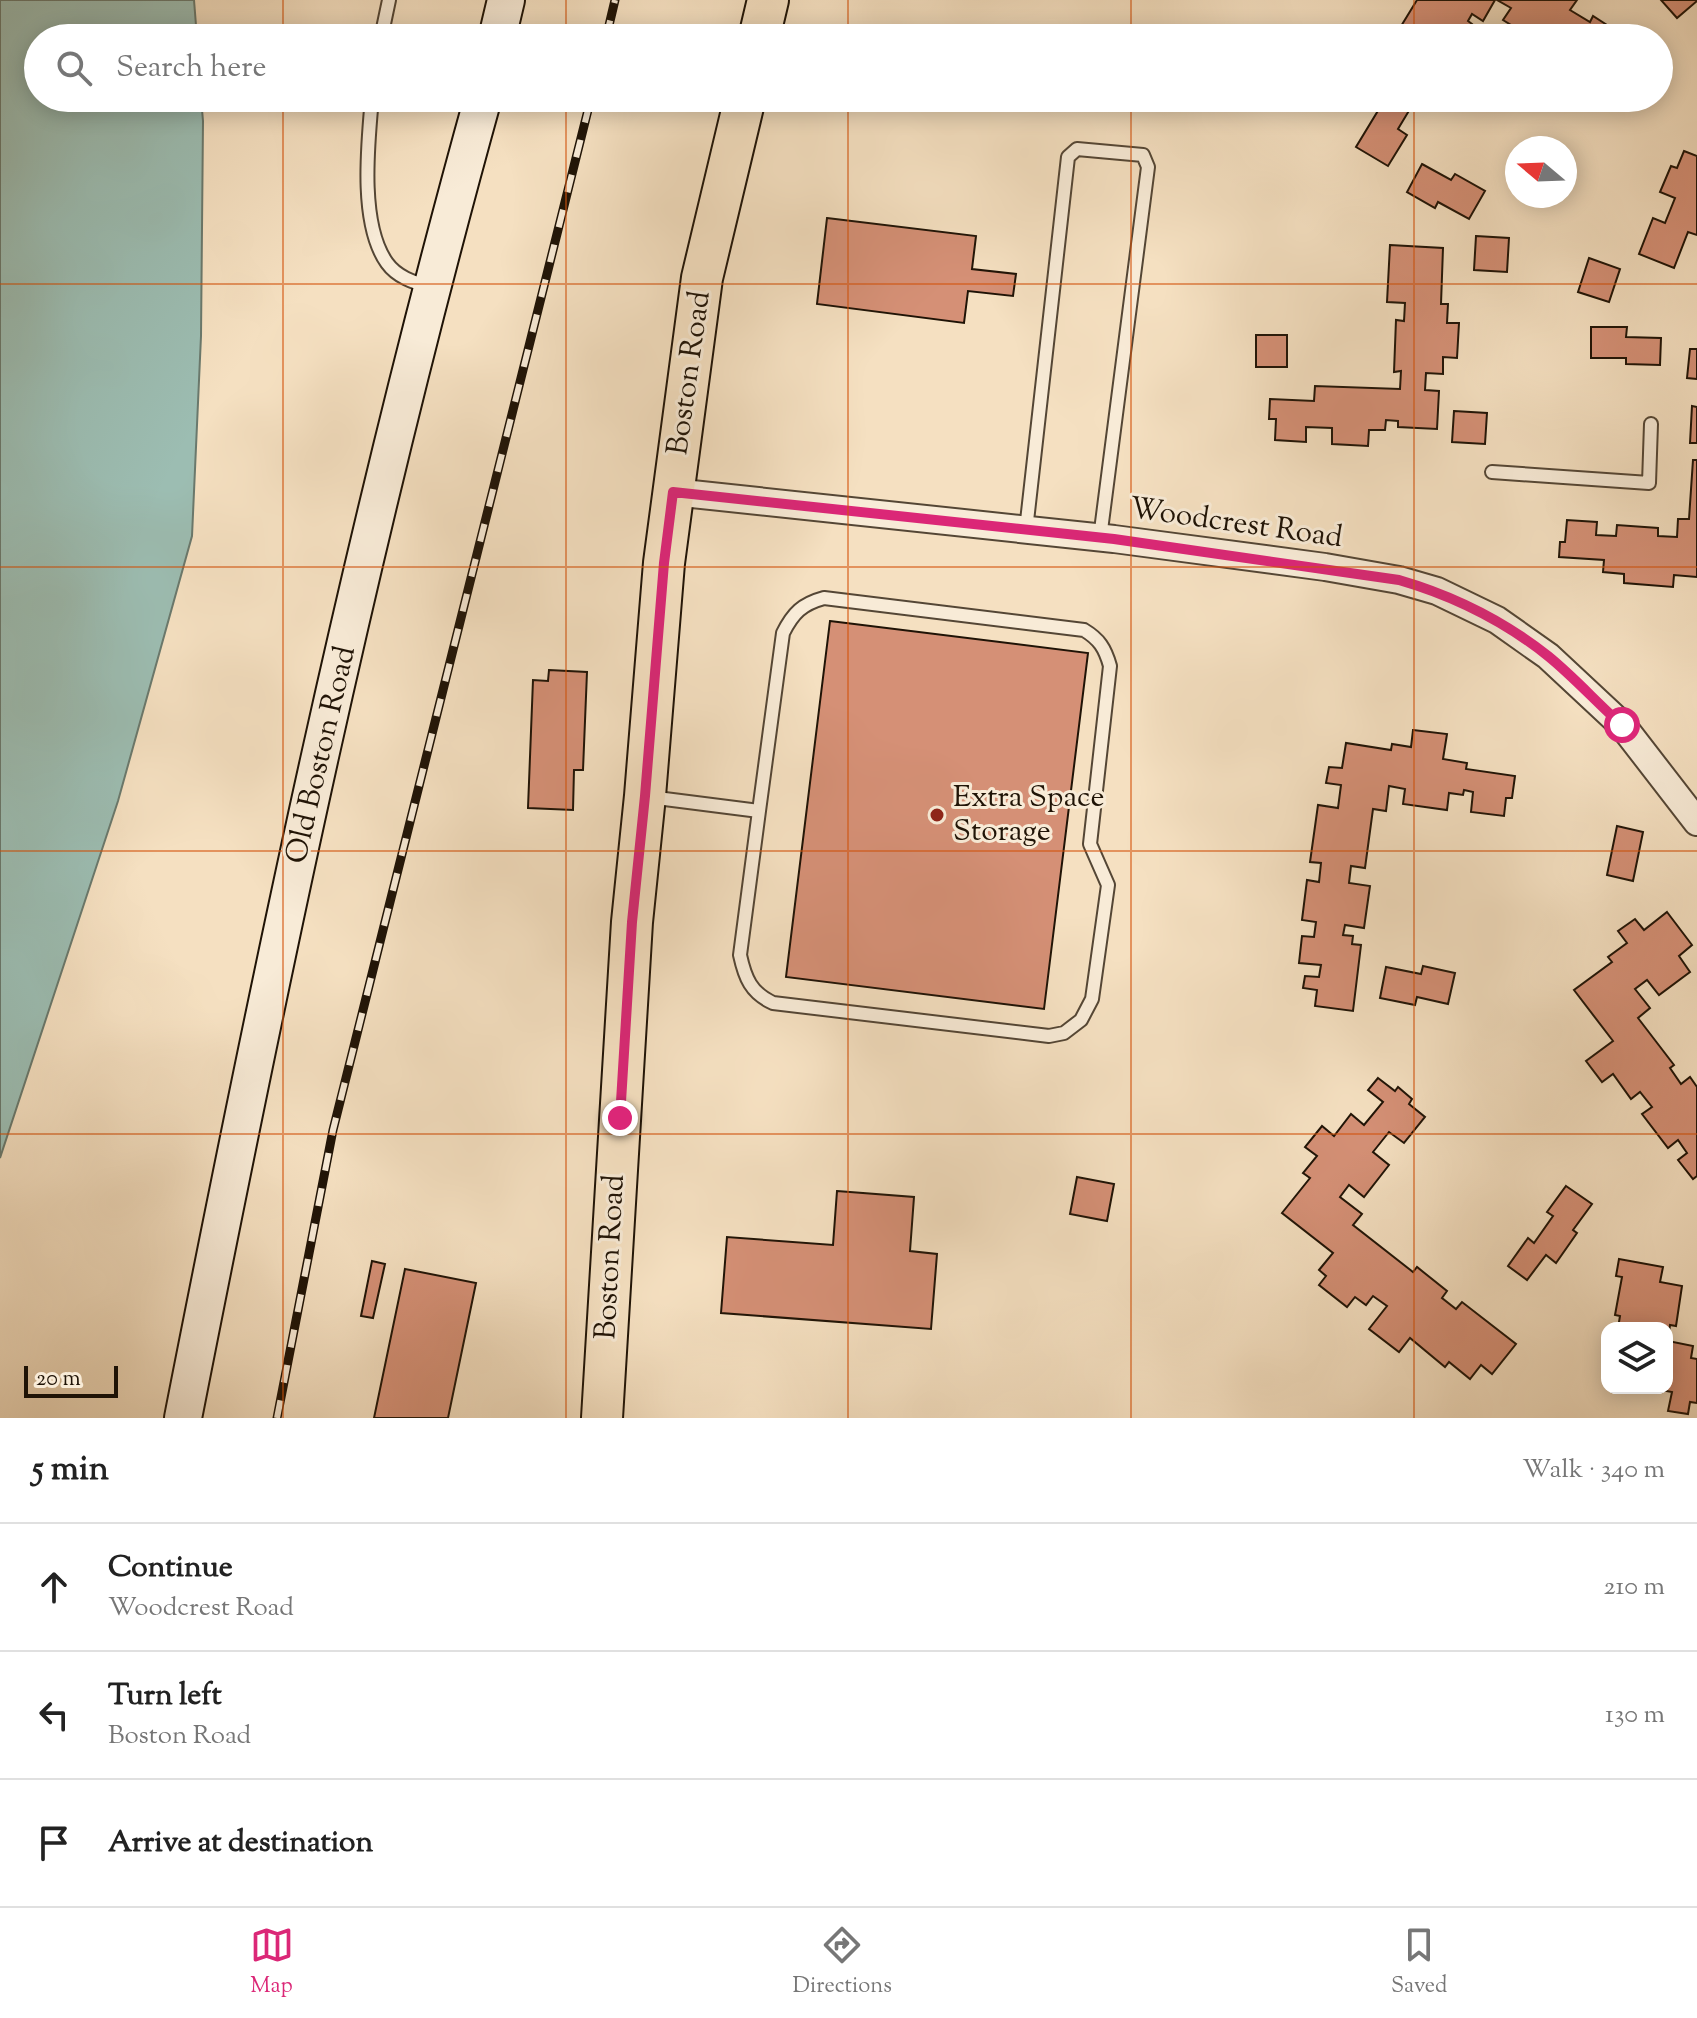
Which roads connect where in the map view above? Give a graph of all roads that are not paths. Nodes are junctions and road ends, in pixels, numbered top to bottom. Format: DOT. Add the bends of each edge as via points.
graph roads {
  1 [pos="389,0"];
  2 [pos="506,0"];
  3 [pos="768,0"];
  4 [pos="384,24"];
  5 [pos="500,24"];
  6 [pos="762,24"];
  7 [pos="371,112"];
  8 [pos="479,112"];
  9 [pos="742,112"];
  10 [pos="432,287"];
  11 [pos="1651,424"];
  12 [pos="1492,472"];
  13 [pos="673,492"];
  14 [pos="1026,530"];
  15 [pos="1100,538"];
  16 [pos="645,796"];
  17 [pos="759,811"];
  18 [pos="1697,822"];
  19 [pos="183,1418"];
  20 [pos="602,1418"];
  1 -- 4 [label="lane"];
  2 -- 5 [label="street"];
  3 -- 6 [label="main road"];
  7 -- 10 [label="lane" via="370,218 378,243 395,272"];
  8 -- 10 [label="street, Old Boston Road"];
  9 -- 13 [label="main road, Boston Road" via="702,278"];
  10 -- 19 [label="street, Old Boston Road" via="271,977"];
  11 -- 12 [label="lane" via="1649,483"];
  13 -- 14 [label="street, Woodcrest Road"];
  13 -- 16 [label="main road, Boston Road"];
  14 -- 15 [label="street, Woodcrest Road"];
  14 -- 15 [label="lane" via="1068,157 1077,149 1143,155 1148,167"];
  15 -- 18 [label="street, Woodcrest Road" via="1340,570 1449,596 1497,620 1548,656 1622,725"];
  16 -- 17 [label="lane"];
  16 -- 20 [label="main road, Boston Road" via="632,922"];
  17 -- 17 [label="lane" via="783,633 806,603 824,598 1084,630 1096,637 1110,666 1090,844 1108,885 1092,999 1081,1020 1064,1033 1049,1036 773,1003 757,996 740,955"];
}
